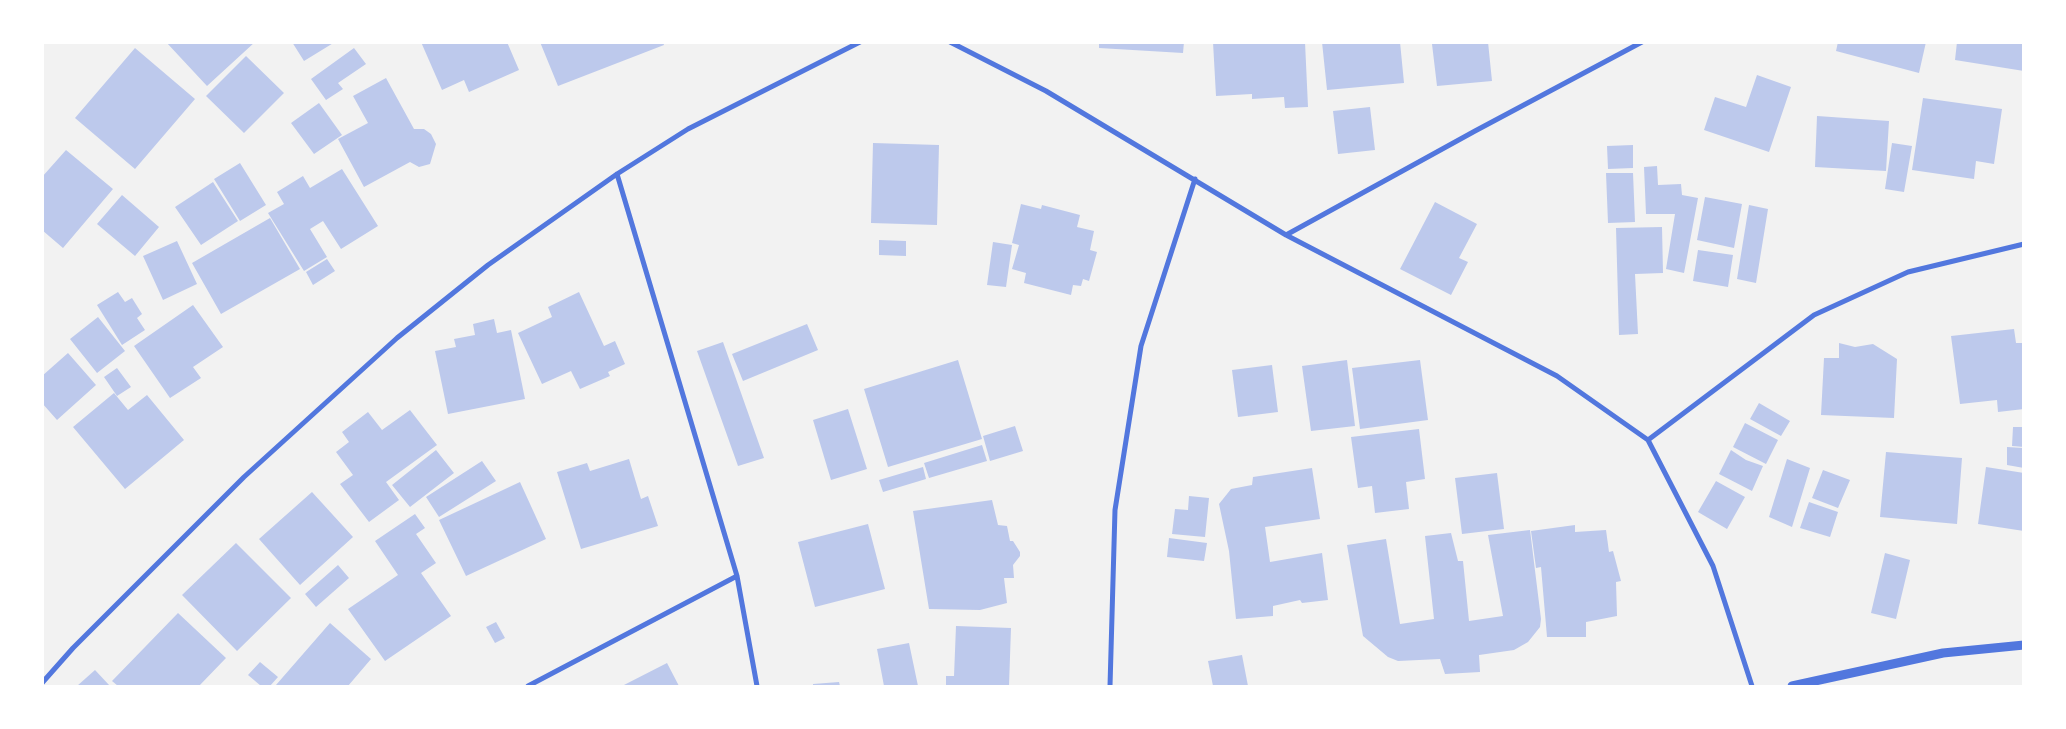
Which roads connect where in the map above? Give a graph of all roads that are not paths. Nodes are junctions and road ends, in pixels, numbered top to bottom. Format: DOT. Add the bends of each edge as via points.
graph roads {
  1 [pos="860,42"];
  2 [pos="950,42"];
  3 [pos="1642,42"];
  4 [pos="618,174"];
  5 [pos="1195,179"];
  6 [pos="1286,236"];
  7 [pos="2024,244"];
  8 [pos="1648,440"];
  9 [pos="737,576"];
  10 [pos="2024,645"];
  11 [pos="42,683"];
  12 [pos="528,686"];
  13 [pos="757,686"];
  14 [pos="1110,686"];
  15 [pos="1752,686"];
  16 [pos="1792,686"];
  1 -- 4 [label="street" via="688,129"];
  2 -- 5 [label="street" via="1046,92"];
  3 -- 6 [label="street"];
  4 -- 9 [label="street"];
  4 -- 11 [label="street" via="488,265 396,338 244,477"];
  5 -- 6 [label="street"];
  5 -- 14 [label="street" via="1141,346 1115,510"];
  6 -- 8 [label="street" via="1557,376"];
  7 -- 8 [label="street" via="1908,272 1814,315"];
  8 -- 15 [label="street" via="1713,566"];
  9 -- 12 [label="street"];
  9 -- 13 [label="street"];
  10 -- 16 [label="street" via="1943,653"];
}
